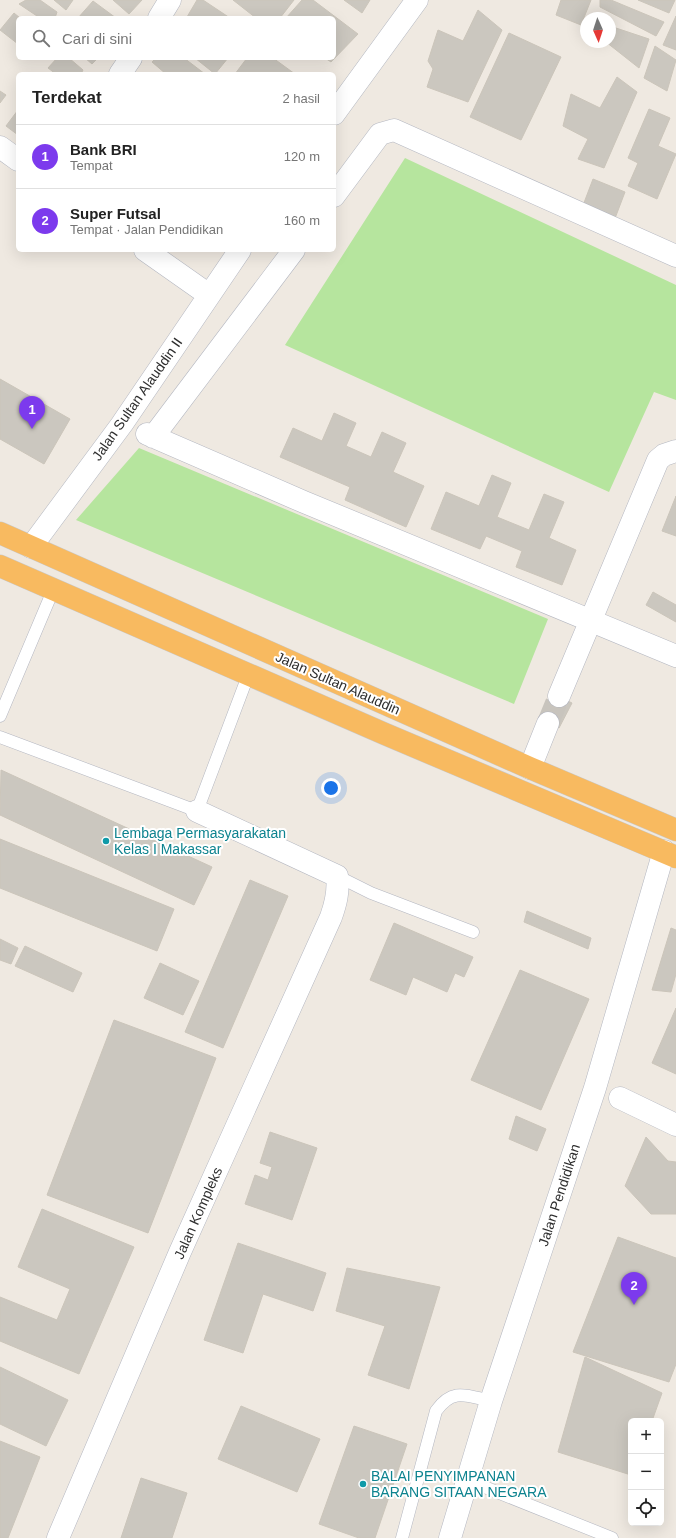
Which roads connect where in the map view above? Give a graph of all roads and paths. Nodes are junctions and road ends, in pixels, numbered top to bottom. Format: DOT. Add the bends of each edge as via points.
graph roads {
  1 [pos="170,0"];
  2 [pos="418,0"];
  3 [pos="160,16"];
  4 [pos="130,60"];
  5 [pos="121,72"];
  6 [pos="336,111"];
  7 [pos="0,147"];
  8 [pos="16,159"];
  9 [pos="336,193"];
  10 [pos="148,252"];
  11 [pos="239,252"];
  12 [pos="292,252"];
  13 [pos="676,256"];
  14 [pos="209,295"];
  15 [pos="676,451"];
  16 [pos="0,533"];
  17 [pos="31,547"];
  18 [pos="0,566"];
  19 [pos="54,588"];
  20 [pos="589,620"];
  21 [pos="676,656"];
  22 [pos="249,673"];
  23 [pos="559,696"];
  24 [pos="0,716"];
  25 [pos="544,733"];
  26 [pos="0,737"];
  27 [pos="530,768"];
  28 [pos="197,811"];
  29 [pos="676,830"];
  30 [pos="670,854"];
  31 [pos="338,883"];
  32 [pos="473,932"];
  33 [pos="620,1098"];
  34 [pos="676,1125"];
  35 [pos="491,1401"];
  36 [pos="467,1480"];
  37 [pos="58,1538"];
  38 [pos="402,1538"];
  39 [pos="450,1538"];
  40 [pos="612,1538"];
  1 -- 3 [label="street"];
  2 -- 6 [label="street"];
  4 -- 5 [label="street"];
  7 -- 8 [label="street"];
  9 -- 13 [label="street" via="380,134 399,131"];
  10 -- 14 [label="street"];
  11 -- 14 [label="street, Jalan Sultan Alauddin II"];
  12 -- 20 [label="street" via="150,435"];
  14 -- 17 [label="street, Jalan Sultan Alauddin II" via="122,424"];
  15 -- 20 [label="street" via="658,460"];
  16 -- 17 [label="highway, Jalan Sultan Alauddin"];
  17 -- 27 [label="highway, Jalan Sultan Alauddin"];
  18 -- 19 [label="highway, Jalan Sultan Alauddin"];
  19 -- 22 [label="highway, Jalan Sultan Alauddin"];
  19 -- 24 [label="lane"];
  20 -- 21 [label="street"];
  20 -- 23 [label="street"];
  22 -- 28 [label="lane"];
  22 -- 30 [label="highway, Jalan Sultan Alauddin" via="392,737"];
  25 -- 27 [label="street"];
  26 -- 28 [label="lane"];
  27 -- 29 [label="highway, Jalan Sultan Alauddin"];
  28 -- 31 [label="street"];
  30 -- 35 [label="street, Jalan Pendidikan"];
  31 -- 32 [label="lane"];
  31 -- 37 [label="street, Jalan Kompleks" via="331,917 180,1252"];
  33 -- 34 [label="street"];
  35 -- 36 [label="street, Jalan Pendidikan"];
  35 -- 38 [label="lane" via="462,1394 454,1395 443,1401 436,1411"];
  36 -- 39 [label="street, Jalan Pendidikan"];
  36 -- 40 [label="lane"];
}
